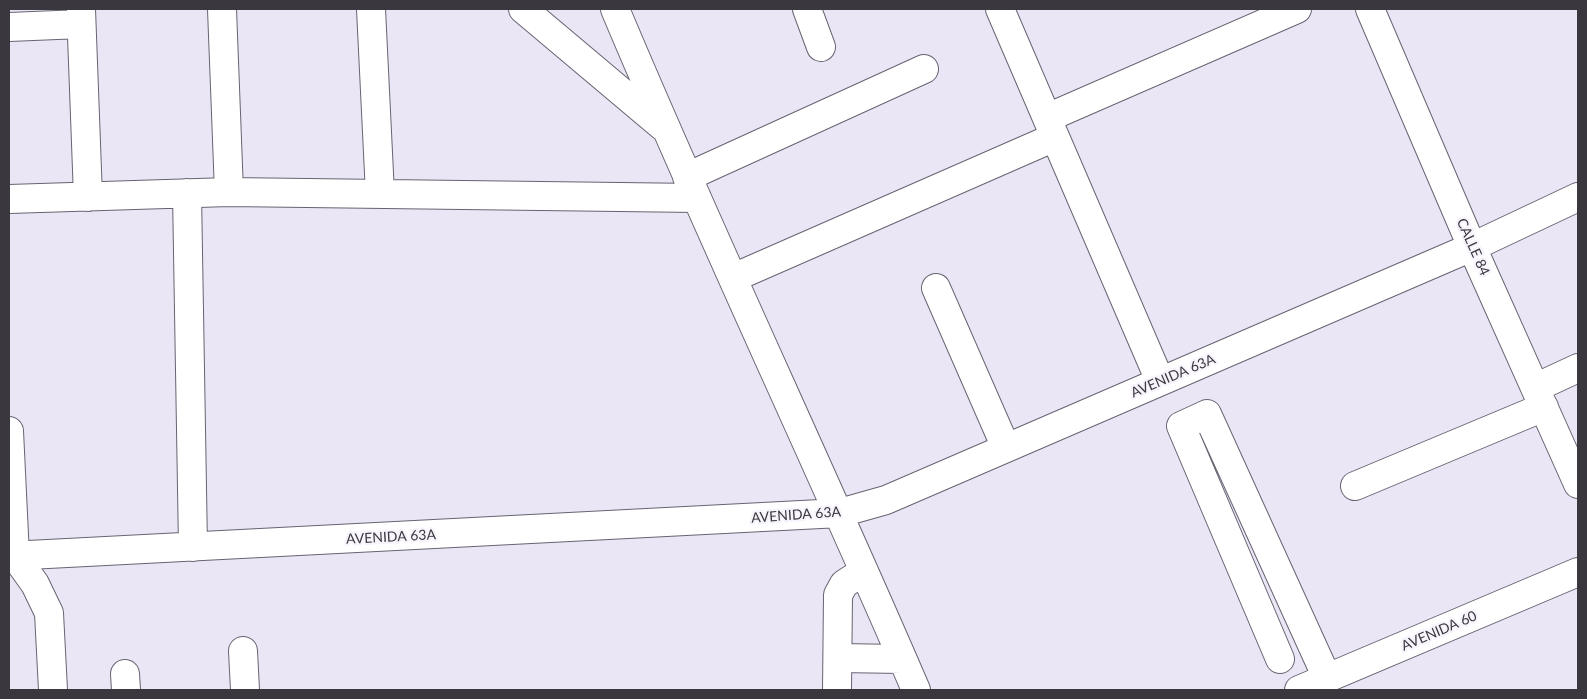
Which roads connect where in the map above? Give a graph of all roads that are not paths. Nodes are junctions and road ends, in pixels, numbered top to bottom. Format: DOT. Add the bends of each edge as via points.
graph roads {
  1 [pos="222,9"];
  2 [pos="372,9"];
  3 [pos="524,9"];
  4 [pos="615,9"];
  5 [pos="807,9"];
  6 [pos="1000,9"];
  7 [pos="1298,9"];
  8 [pos="1370,9"];
  9 [pos="81,16"];
  10 [pos="9,27"];
  11 [pos="821,47"];
  12 [pos="924,69"];
  13 [pos="1052,127"];
  14 [pos="666,129"];
  15 [pos="692,188"];
  16 [pos="230,192"];
  17 [pos="187,193"];
  18 [pos="380,194"];
  19 [pos="88,196"];
  20 [pos="1578,197"];
  21 [pos="9,199"];
  22 [pos="1472,247"];
  23 [pos="733,278"];
  24 [pos="936,288"];
  25 [pos="1578,368"];
  26 [pos="1160,381"];
  27 [pos="1540,398"];
  28 [pos="9,431"];
  29 [pos="1006,448"];
  30 [pos="1578,484"];
  31 [pos="1355,486"];
  32 [pos="840,513"];
  33 [pos="193,547"];
  34 [pos="12,556"];
  35 [pos="864,570"];
  36 [pos="1578,572"];
  37 [pos="243,651"];
  38 [pos="838,658"];
  39 [pos="902,659"];
  40 [pos="1280,659"];
  41 [pos="1311,686"];
  42 [pos="53,690"];
  43 [pos="245,690"];
  44 [pos="837,690"];
  45 [pos="916,690"];
  1 -- 16 [label="street"];
  2 -- 18 [label="street"];
  3 -- 14 [label="street"];
  4 -- 14 [label="street"];
  5 -- 11 [label="street"];
  6 -- 13 [label="street"];
  7 -- 13 [label="street"];
  8 -- 22 [label="street, CALLE 84"];
  9 -- 10 [label="street"];
  9 -- 19 [label="street"];
  12 -- 15 [label="street"];
  13 -- 23 [label="street"];
  13 -- 26 [label="street"];
  14 -- 15 [label="street"];
  15 -- 18 [label="street"];
  15 -- 23 [label="street"];
  16 -- 17 [label="street"];
  16 -- 18 [label="street"];
  17 -- 19 [label="street"];
  17 -- 33 [label="street"];
  19 -- 21 [label="street"];
  20 -- 22 [label="street, AVENIDA 63A"];
  22 -- 26 [label="street, AVENIDA 63A"];
  22 -- 27 [label="street, CALLE 84"];
  23 -- 32 [label="street"];
  24 -- 29 [label="street"];
  25 -- 27 [label="street"];
  26 -- 29 [label="street, AVENIDA 63A"];
  27 -- 30 [label="street, CALLE 84"];
  27 -- 31 [label="street"];
  28 -- 34 [label="street"];
  29 -- 32 [label="street, AVENIDA 63A" via="886,500"];
  32 -- 33 [label="street, AVENIDA 63A"];
  32 -- 35 [label="street"];
  33 -- 34 [label="street, AVENIDA 63A"];
  34 -- 42 [label="street" via="35,584 49,613"];
  35 -- 38 [label="street" via="844,584 838,596"];
  35 -- 39 [label="street"];
  36 -- 41 [label="street, AVENIDA 60"];
  37 -- 43 [label="street"];
  38 -- 39 [label="street"];
  38 -- 44 [label="street"];
  39 -- 45 [label="street"];
  40 -- 41 [label="street" via="1181,426 1207,414"];
}
